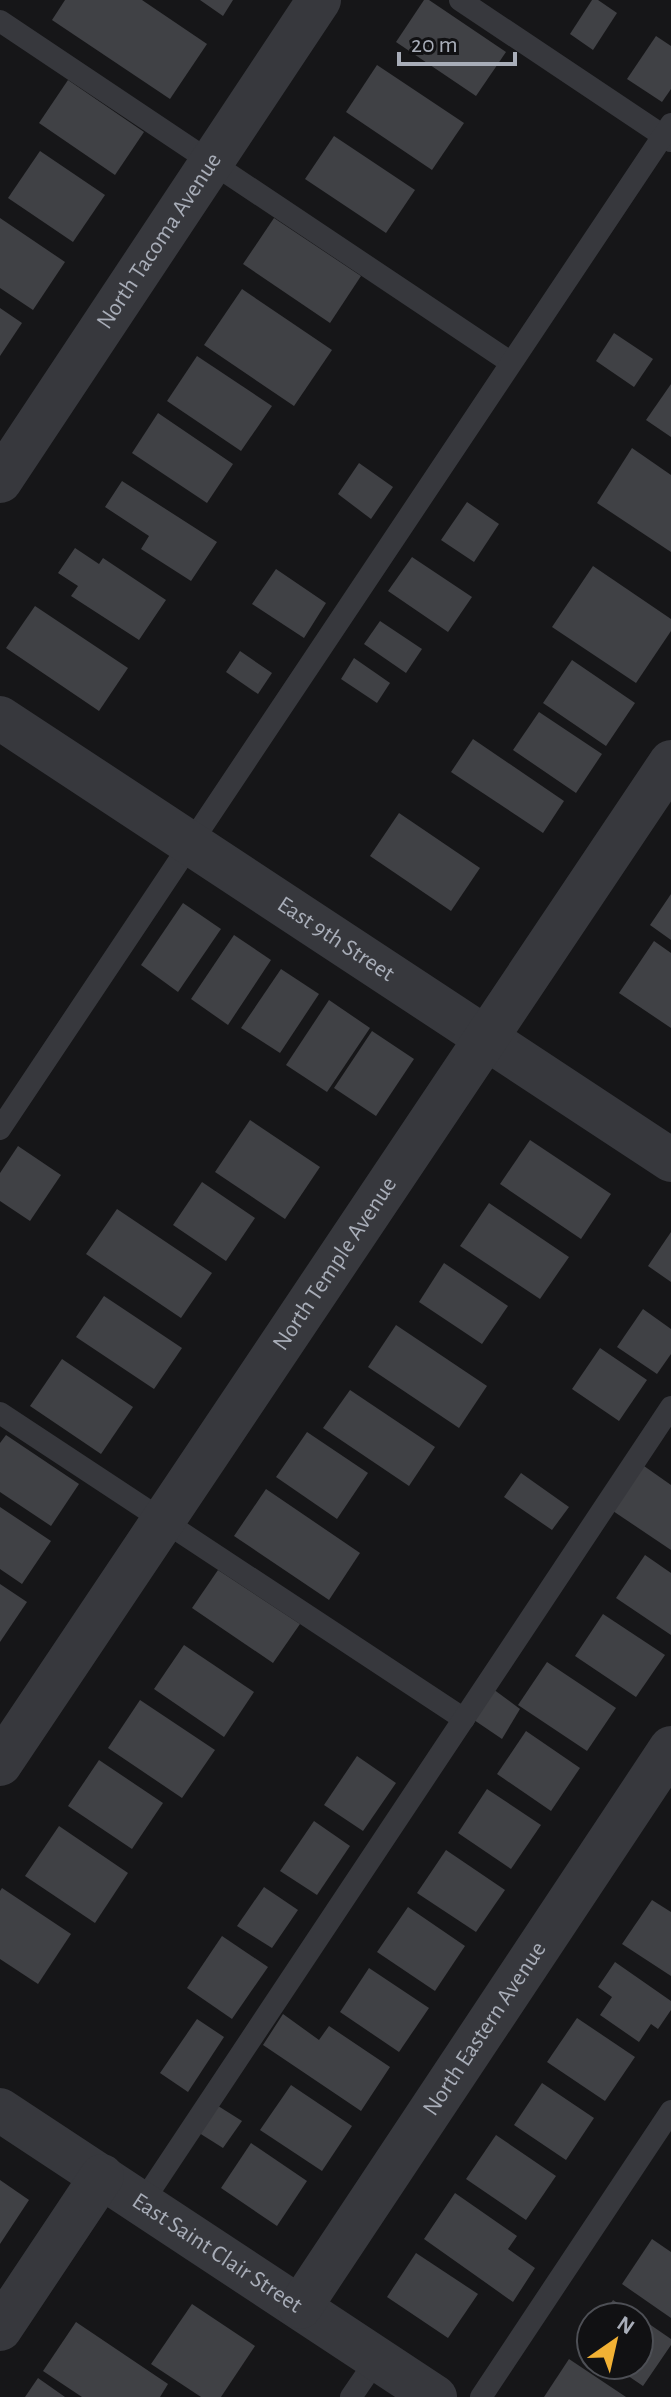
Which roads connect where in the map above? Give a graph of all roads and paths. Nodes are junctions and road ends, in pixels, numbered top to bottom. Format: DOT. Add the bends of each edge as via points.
graph roads {
  1 [pos="319,0"];
  2 [pos="460,0"];
  3 [pos="0,21"];
  4 [pos="668,134"];
  5 [pos="212,162"];
  6 [pos="510,362"];
  7 [pos="0,481"];
  8 [pos="0,718"];
  9 [pos="671,762"];
  10 [pos="190,844"];
  11 [pos="486,1038"];
  12 [pos="0,1129"];
  13 [pos="671,1160"];
  14 [pos="671,1407"];
  15 [pos="0,1413"];
  16 [pos="163,1520"];
  17 [pos="464,1719"];
  18 [pos="671,1748"];
  19 [pos="0,1764"];
  20 [pos="0,2110"];
  21 [pos="671,2111"];
  22 [pos="102,2176"];
  23 [pos="142,2203"];
  24 [pos="300,2307"];
  25 [pos="0,2329"];
  26 [pos="377,2359"];
  27 [pos="351,2397"];
  28 [pos="435,2397"];
  29 [pos="481,2397"];
  1 -- 5 [label="street, North Tacoma Avenue"];
  2 -- 4 [label="lane"];
  3 -- 5 [label="lane"];
  4 -- 6 [label="lane"];
  5 -- 6 [label="lane"];
  5 -- 7 [label="street, North Tacoma Avenue"];
  6 -- 10 [label="lane"];
  8 -- 10 [label="street, East 9th Street"];
  9 -- 11 [label="street, North Temple Avenue"];
  10 -- 11 [label="street, East 9th Street"];
  10 -- 12 [label="lane"];
  11 -- 13 [label="street, East 9th Street"];
  11 -- 16 [label="street, North Temple Avenue"];
  14 -- 17 [label="lane"];
  15 -- 16 [label="lane"];
  16 -- 17 [label="lane"];
  16 -- 19 [label="street, North Temple Avenue"];
  17 -- 23 [label="lane"];
  18 -- 24 [label="street, North Eastern Avenue"];
  20 -- 22 [label="street, East Saint Clair Street"];
  21 -- 29 [label="lane"];
  22 -- 23 [label="street, East Saint Clair Street"];
  22 -- 25 [label="street"];
  23 -- 24 [label="street, East Saint Clair Street"];
  24 -- 26 [label="street, East Saint Clair Street"];
  26 -- 27 [label="lane"];
  26 -- 28 [label="street, East Saint Clair Street"];
}
